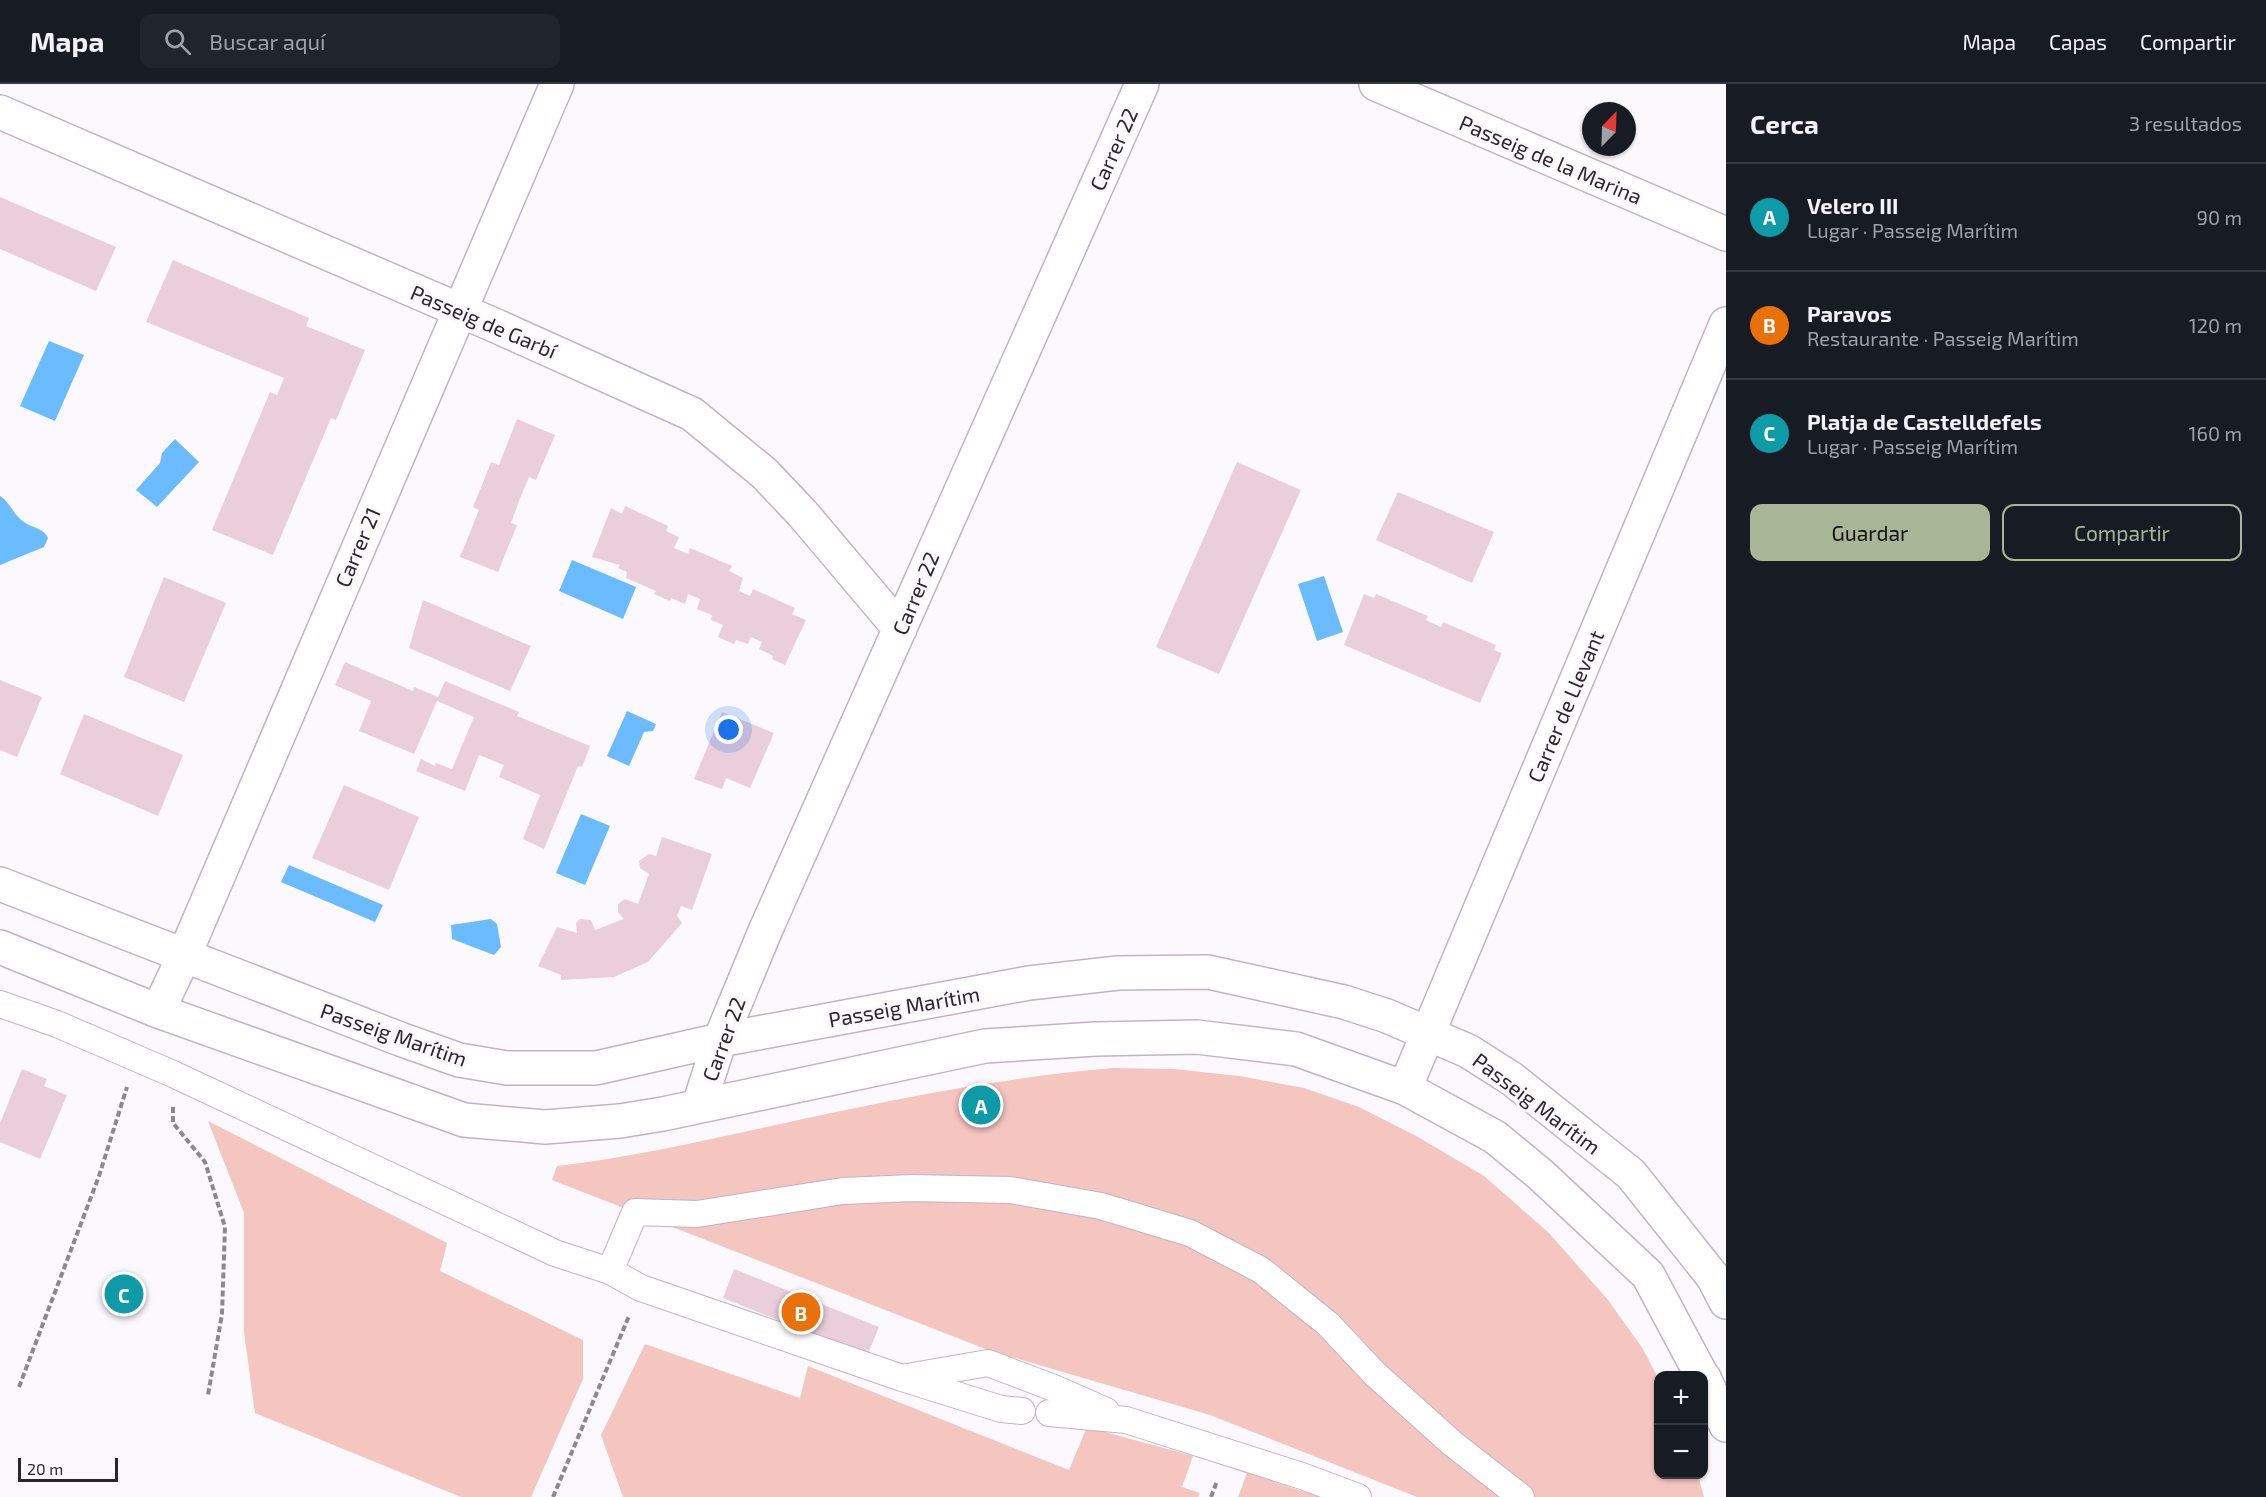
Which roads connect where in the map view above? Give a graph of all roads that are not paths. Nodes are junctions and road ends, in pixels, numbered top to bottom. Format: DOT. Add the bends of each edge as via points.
graph roads {
  1 [pos="557,84"];
  2 [pos="1142,84"];
  3 [pos="1376,84"];
  4 [pos="0,112"];
  5 [pos="1726,234"];
  6 [pos="458,310"];
  7 [pos="1726,324"];
  8 [pos="900,628"];
  9 [pos="0,884"];
  10 [pos="0,947"];
  11 [pos="184,956"];
  12 [pos="0,1004"];
  13 [pos="158,1011"];
  14 [pos="1426,1034"];
  15 [pos="720,1040"];
  16 [pos="1405,1088"];
  17 [pos="699,1105"];
  18 [pos="610,1271"];
  19 [pos="1726,1302"];
  20 [pos="1700,1371"];
  21 [pos="902,1378"];
  22 [pos="1708,1387"];
  23 [pos="1022,1411"];
  24 [pos="1049,1413"];
  25 [pos="1125,1420"];
  26 [pos="1726,1425"];
  27 [pos="1358,1497"];
  28 [pos="1521,1497"];
  1 -- 6 [label="street, Carrer 21"];
  2 -- 8 [label="street, Carrer 22"];
  3 -- 5 [label="street, Passeig de la Marina"];
  4 -- 6 [label="street, Passeig de Garbí"];
  6 -- 8 [label="street, Passeig de Garbí" via="692,414 771,481"];
  6 -- 11 [label="street, Carrer 21"];
  7 -- 14 [label="street, Carrer de Llevant"];
  8 -- 15 [label="street, Carrer 22"];
  9 -- 11 [label="street, Passeig Marítim"];
  10 -- 13 [label="street"];
  11 -- 13 [label="street, Carrer 21"];
  11 -- 15 [label="street, Passeig Marítim" via="459,1060 507,1068 596,1068"];
  12 -- 18 [label="street" via="173,1074 555,1253"];
  13 -- 17 [label="street" via="464,1120 545,1127 620,1121"];
  14 -- 15 [label="street, Passeig Marítim" via="1344,1002 1208,972 1118,973 1029,983"];
  14 -- 16 [label="street, Carrer de Llevant"];
  14 -- 19 [label="street, Passeig Marítim" via="1468,1052 1512,1079 1631,1174 1713,1277"];
  15 -- 17 [label="street, Carrer 22"];
  16 -- 17 [label="street" via="1296,1049 1197,1037 1096,1039 985,1046"];
  16 -- 20 [label="street" via="1495,1137 1648,1275"];
  18 -- 21 [label="street" via="641,1288"];
  18 -- 28 [label="street" via="635,1212 697,1214 843,1191 912,1188 1010,1190 1101,1206 1191,1233 1261,1270 1328,1324 1375,1374 1453,1444"];
  21 -- 23 [label="street" via="1001,1409"];
  21 -- 25 [label="street" via="988,1363"];
  22 -- 26 [label="street"];
  24 -- 25 [label="street"];
  25 -- 27 [label="street"];
}
